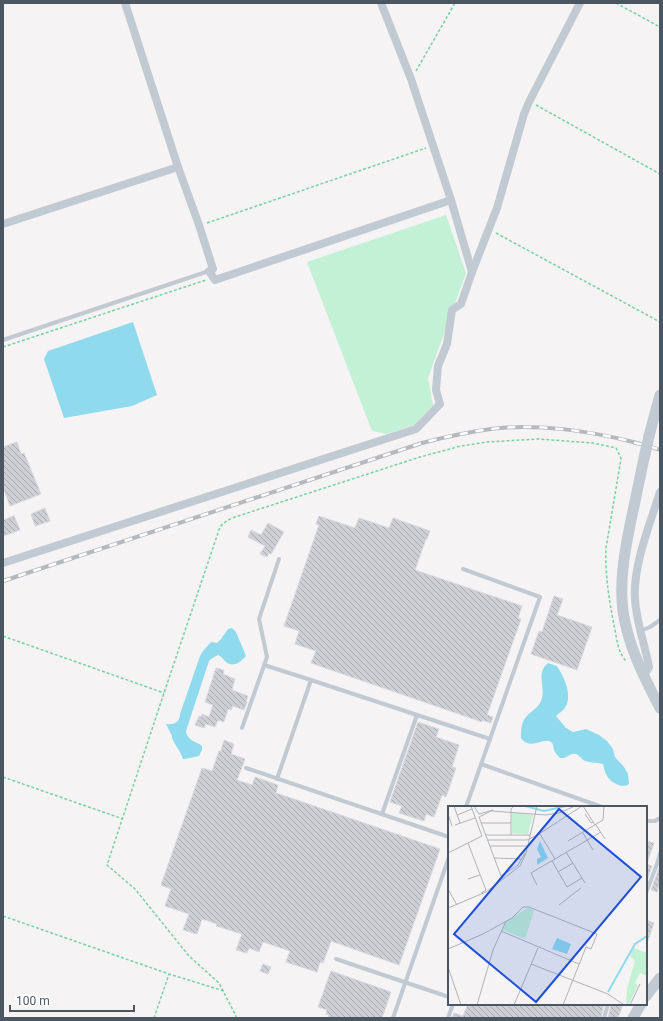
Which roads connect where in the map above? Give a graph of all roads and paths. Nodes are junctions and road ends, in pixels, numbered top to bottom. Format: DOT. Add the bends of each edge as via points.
graph roads {
  1 [pos="125,3"];
  2 [pos="381,3"];
  3 [pos="456,3"];
  4 [pos="580,3"];
  5 [pos="616,3"];
  6 [pos="660,26"];
  7 [pos="411,79"];
  8 [pos="530,102"];
  9 [pos="433,146"];
  10 [pos="178,167"];
  11 [pos="660,174"];
  12 [pos="451,200"];
  13 [pos="3,224"];
  14 [pos="199,225"];
  15 [pos="489,229"];
  16 [pos="472,272"];
  17 [pos="211,274"];
  18 [pos="660,322"];
  19 [pos="3,340"];
  20 [pos="3,347"];
  21 [pos="660,395"];
  22 [pos="660,492"];
  23 [pos="279,559"];
  24 [pos="3,563"];
  25 [pos="462,569"];
  26 [pos="660,620"];
  27 [pos="641,631"];
  28 [pos="3,636"];
  29 [pos="622,657"];
  30 [pos="264,666"];
  31 [pos="644,676"];
  32 [pos="311,680"];
  33 [pos="164,693"];
  34 [pos="660,708"];
  35 [pos="417,715"];
  36 [pos="242,728"];
  37 [pos="490,739"];
  38 [pos="481,764"];
  39 [pos="246,768"];
  40 [pos="3,777"];
  41 [pos="277,778"];
  42 [pos="466,806"];
  43 [pos="599,806"];
  44 [pos="382,814"];
  45 [pos="660,818"];
  46 [pos="123,819"];
  47 [pos="647,821"];
  48 [pos="448,837"];
  49 [pos="660,853"];
  50 [pos="448,860"];
  51 [pos="647,890"];
  52 [pos="3,916"];
  53 [pos="336,959"];
  54 [pos="169,974"];
  55 [pos="660,978"];
  56 [pos="405,983"];
  57 [pos="224,991"];
  58 [pos="647,995"];
  59 [pos="448,997"];
  60 [pos="453,1005"];
  61 [pos="608,1005"];
  62 [pos="640,1005"];
  63 [pos="154,1018"];
  64 [pos="237,1018"];
  65 [pos="393,1018"];
  66 [pos="448,1018"];
  67 [pos="604,1018"];
  68 [pos="633,1018"];
  1 -- 10 [label="street"];
  2 -- 7 [label="street"];
  3 -- 7 [label="path"];
  4 -- 8 [label="street"];
  5 -- 6 [label="path"];
  7 -- 9 [label="street"];
  8 -- 11 [label="path"];
  8 -- 15 [label="street" via="524,114"];
  9 -- 12 [label="street"];
  9 -- 14 [label="path"];
  10 -- 13 [label="street"];
  10 -- 14 [label="street"];
  12 -- 16 [label="street"];
  12 -- 17 [label="street" via="215,280"];
  14 -- 17 [label="street" via="213,269"];
  15 -- 16 [label="street"];
  15 -- 18 [label="path"];
  16 -- 24 [label="street" via="460,304 452,310 447,344 438,366 436,390 440,404 416,429"];
  17 -- 19 [label="lane"];
  17 -- 20 [label="path"];
  21 -- 31 [label="street, bridge" via="624,558 622,590 623,611 629,637"];
  22 -- 27 [label="street" via="641,553 635,585 636,612"];
  23 -- 30 [label="lane" via="259,619 267,657"];
  25 -- 37 [label="lane" via="540,597"];
  26 -- 27 [label="lane"];
  27 -- 31 [label="street" via="649,667"];
  28 -- 33 [label="path"];
  29 -- 33 [label="path" via="616,640 606,562 606,548 621,460 616,448 593,443 538,439 487,442 420,457 227,521 220,527"];
  30 -- 32 [label="lane"];
  30 -- 36 [label="lane"];
  31 -- 34 [label="street"];
  32 -- 35 [label="lane"];
  32 -- 41 [label="lane"];
  33 -- 46 [label="path"];
  35 -- 37 [label="lane"];
  35 -- 44 [label="lane"];
  37 -- 38 [label="lane"];
  38 -- 42 [label="lane"];
  38 -- 43 [label="lane"];
  39 -- 41 [label="lane"];
  40 -- 46 [label="path"];
  41 -- 44 [label="lane"];
  44 -- 48 [label="lane"];
  45 -- 47 [label="lane"];
  46 -- 57 [label="path" via="107,865 135,889 189,956 219,983"];
  49 -- 51 [label="lane"];
  50 -- 56 [label="lane"];
  52 -- 54 [label="path"];
  53 -- 56 [label="lane"];
  54 -- 57 [label="path"];
  54 -- 63 [label="path"];
  55 -- 58 [label="street"];
  56 -- 59 [label="lane"];
  56 -- 65 [label="lane"];
  57 -- 64 [label="path"];
  60 -- 66 [label="lane"];
  61 -- 67 [label="lane"];
  62 -- 68 [label="street"];
}
